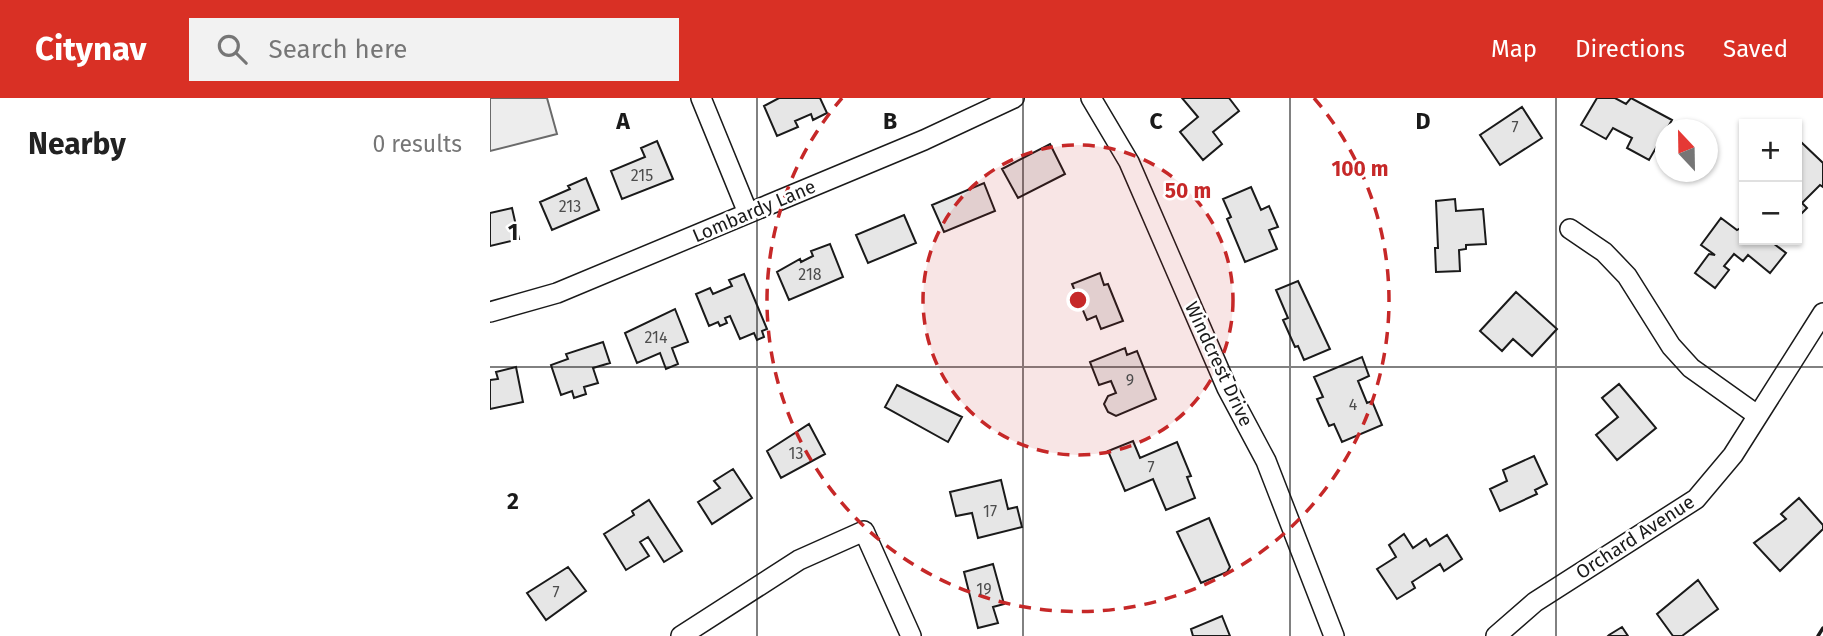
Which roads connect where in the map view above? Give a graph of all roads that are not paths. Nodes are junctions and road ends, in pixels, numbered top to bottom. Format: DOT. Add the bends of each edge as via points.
graph roads {
  1 [pos="701,98"];
  2 [pos="1014,98"];
  3 [pos="1091,98"];
  4 [pos="748,213"];
  5 [pos="1570,229"];
  6 [pos="490,312"];
  7 [pos="1823,313"];
  8 [pos="1757,415"];
  9 [pos="681,636"];
  10 [pos="911,636"];
  11 [pos="1334,636"];
  12 [pos="1496,636"];
  1 -- 4 [label="street"];
  2 -- 4 [label="street, Lombardy Lane"];
  3 -- 11 [label="street, Windcrest Drive" via="1129,162 1227,388 1266,461"];
  4 -- 6 [label="street, Lombardy Lane" via="557,292"];
  5 -- 8 [label="street" via="1604,252 1627,276 1671,346 1691,368"];
  7 -- 8 [label="street, Orchard Avenue"];
  8 -- 12 [label="street, Orchard Avenue" via="1733,455 1696,499 1535,601"];
  9 -- 10 [label="street" via="799,560 864,531"];
}
